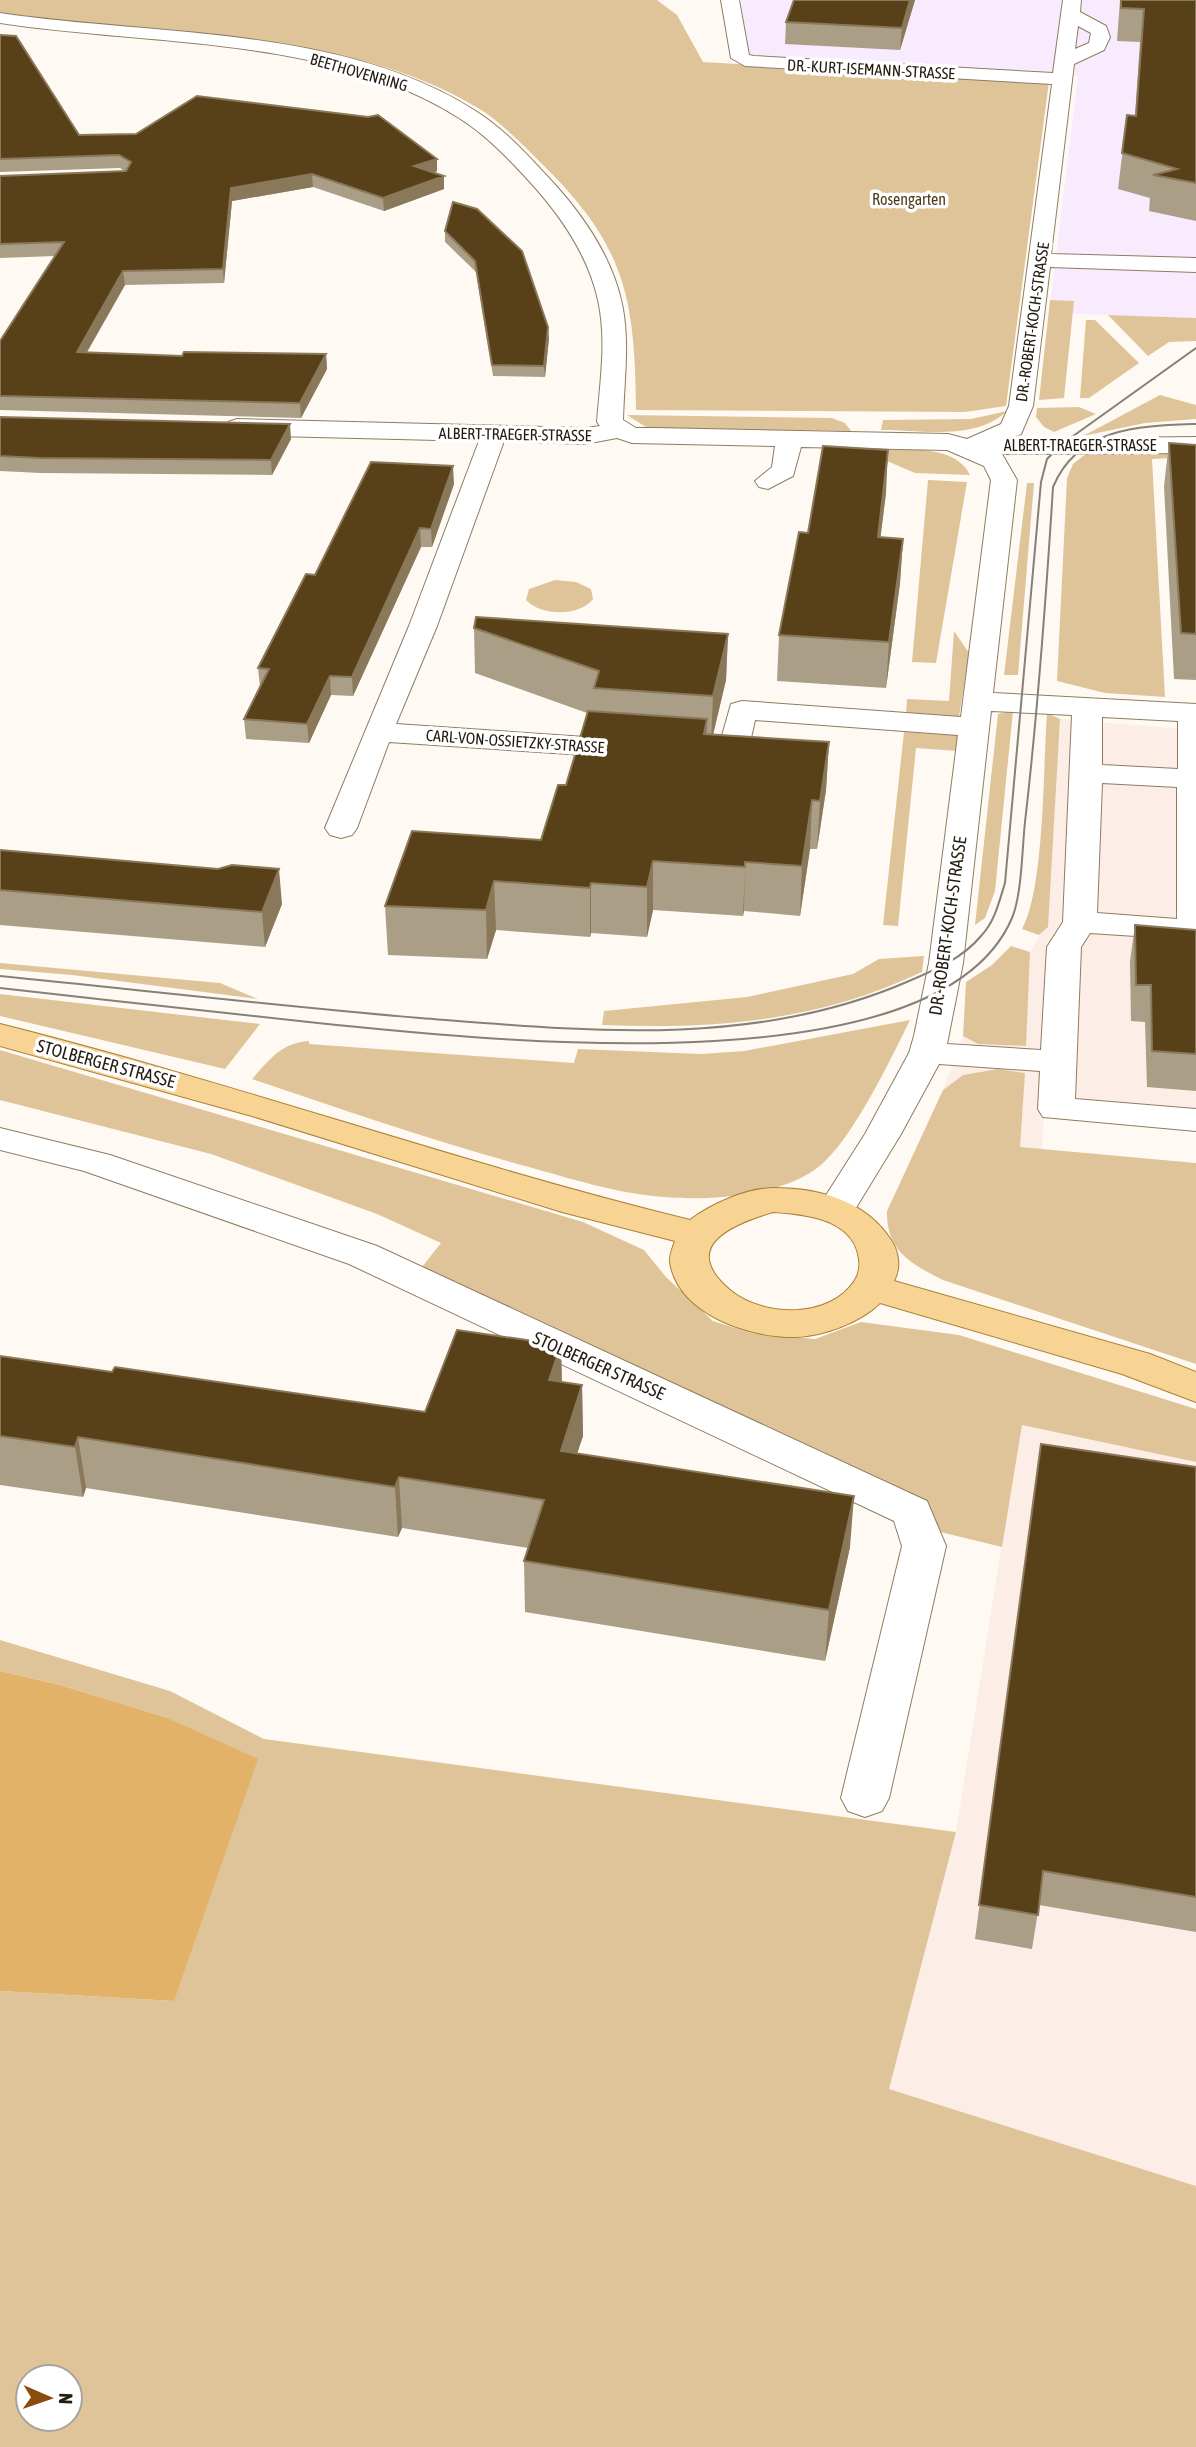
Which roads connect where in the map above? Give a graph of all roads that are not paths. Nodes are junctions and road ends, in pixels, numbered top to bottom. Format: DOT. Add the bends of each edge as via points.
graph roads {
  1 [pos="730,0"];
  2 [pos="1072,7"];
  3 [pos="0,18"];
  4 [pos="811,46"];
  5 [pos="1064,68"];
  6 [pos="1041,260"];
  7 [pos="1196,265"];
  8 [pos="206,426"];
  9 [pos="619,430"];
  10 [pos="495,434"];
  11 [pos="789,440"];
  12 [pos="1196,445"];
  13 [pos="967,447"];
  14 [pos="768,481"];
  15 [pos="1087,706"];
  16 [pos="1194,713"];
  17 [pos="976,714"];
  18 [pos="378,733"];
  19 [pos="1087,773"];
  20 [pos="1193,779"];
  21 [pos="341,828"];
  22 [pos="1080,922"];
  23 [pos="0,1035"];
  24 [pos="928,1053"];
  25 [pos="1058,1062"];
  26 [pos="1196,1120"];
  27 [pos="0,1139"];
  28 [pos="835,1211"];
  29 [pos="696,1234"];
  30 [pos="874,1288"];
  31 [pos="1196,1388"];
  32 [pos="865,1798"];
  1 -- 5 [label="street, DR.-KURT-ISEMANN-STRASSE" via="740,58 752,62"];
  2 -- 5 [label="street, DR.-ROBERT-KOCH-STRASSE"];
  2 -- 5 [label="street, DR.-ROBERT-KOCH-STRASSE" via="1101,37 1097,46"];
  3 -- 9 [label="street, BEETHOVENRING" via="321,58 399,80 464,112 558,199 590,246 610,300 616,344 610,422"];
  4 -- 5 [label="street" via="811,54 822,57"];
  5 -- 6 [label="street, DR.-ROBERT-KOCH-STRASSE"];
  6 -- 7 [label="street"];
  6 -- 13 [label="street, DR.-ROBERT-KOCH-STRASSE" via="1021,406 1012,429"];
  8 -- 10 [label="street, ALBERT-TRAEGER-STRASSE"];
  9 -- 10 [label="street, ALBERT-TRAEGER-STRASSE" via="584,436"];
  9 -- 11 [label="street, ALBERT-TRAEGER-STRASSE" via="643,436"];
  10 -- 18 [label="street"];
  11 -- 13 [label="street, ALBERT-TRAEGER-STRASSE" via="948,442"];
  11 -- 14 [label="street" via="784,471"];
  12 -- 13 [label="street, ALBERT-TRAEGER-STRASSE"];
  13 -- 17 [label="street, DR.-ROBERT-KOCH-STRASSE" via="995,461 1004,481"];
  15 -- 16 [label="street"];
  15 -- 17 [label="street"];
  15 -- 19 [label="street"];
  16 -- 20 [label="street"];
  17 -- 18 [label="street, CARL-VON-OSSIETZKY-STRASSE" via="742,709 732,756"];
  17 -- 24 [label="street, DR.-ROBERT-KOCH-STRASSE" via="946,964"];
  18 -- 21 [label="street"];
  19 -- 20 [label="street"];
  19 -- 22 [label="street"];
  20 -- 22 [label="street" via="1194,930"];
  22 -- 25 [label="street" via="1064,947"];
  23 -- 29 [label="main road, STOLBERGER STRASSE" via="254,1104 575,1205"];
  24 -- 25 [label="street"];
  24 -- 28 [label="street, DR.-ROBERT-KOCH-STRASSE"];
  25 -- 26 [label="street" via="1056,1108"];
  27 -- 32 [label="street, STOLBERGER STRASSE" via="97,1163 363,1255 912,1511 924,1546"];
  28 -- 29 [label="main road" via="804,1202 771,1200 740,1205 714,1217"];
  28 -- 30 [label="main road" via="855,1222 874,1245 881,1271"];
  29 -- 30 [label="main road" via="688,1255 692,1276 707,1296 731,1312 797,1324 829,1318 856,1306"];
  30 -- 31 [label="main road" via="1136,1364"];
}
